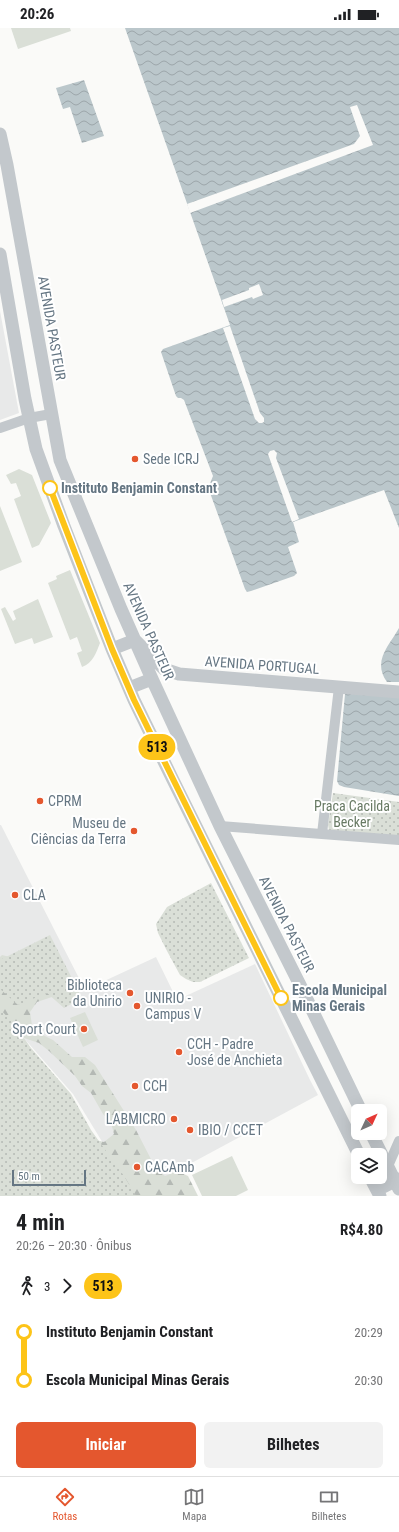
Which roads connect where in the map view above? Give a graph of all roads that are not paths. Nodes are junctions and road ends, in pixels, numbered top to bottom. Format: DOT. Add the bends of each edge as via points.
graph roads {
  1 [pos="0,134"];
  2 [pos="3,166"];
  3 [pos="0,254"];
  4 [pos="51,414"];
  5 [pos="29,418"];
  6 [pos="0,428"];
  7 [pos="135,640"];
  8 [pos="112,649"];
  9 [pos="152,679"];
  10 [pos="343,687"];
  11 [pos="129,688"];
  12 [pos="399,692"];
  13 [pos="220,826"];
  14 [pos="322,834"];
  15 [pos="399,840"];
  16 [pos="338,1065"];
  17 [pos="320,1075"];
  18 [pos="358,1104"];
  19 [pos="375,1140"];
  20 [pos="399,1141"];
  21 [pos="356,1148"];
  22 [pos="388,1166"];
  23 [pos="398,1183"];
  24 [pos="374,1184"];
  25 [pos="378,1193"];
  1 -- 2 [label="street, AVENIDA PASTEUR"];
  2 -- 4 [label="street, AVENIDA PASTEUR"];
  3 -- 5 [label="street"];
  4 -- 5 [label="street"];
  4 -- 7 [label="street, AVENIDA PASTEUR" via="60,460"];
  5 -- 6 [label="street"];
  5 -- 8 [label="street" via="38,457"];
  7 -- 8 [label="street"];
  7 -- 9 [label="street, AVENIDA PASTEUR"];
  7 -- 10 [label="street, AVENIDA PORTUGAL" via="164,669 179,674"];
  8 -- 11 [label="street"];
  9 -- 11 [label="street"];
  9 -- 13 [label="street, AVENIDA PASTEUR"];
  10 -- 12 [label="street, AVENIDA PORTUGAL"];
  10 -- 14 [label="street"];
  11 -- 17 [label="street" via="176,788"];
  13 -- 14 [label="street"];
  13 -- 16 [label="street, AVENIDA PASTEUR"];
  14 -- 15 [label="street"];
  16 -- 17 [label="street"];
  16 -- 18 [label="street, AVENIDA PASTEUR"];
  17 -- 21 [label="street"];
  19 -- 22 [label="street"];
  20 -- 22 [label="street"];
  22 -- 23 [label="street"];
  23 -- 25 [label="street"];
  24 -- 25 [label="street"];
}
